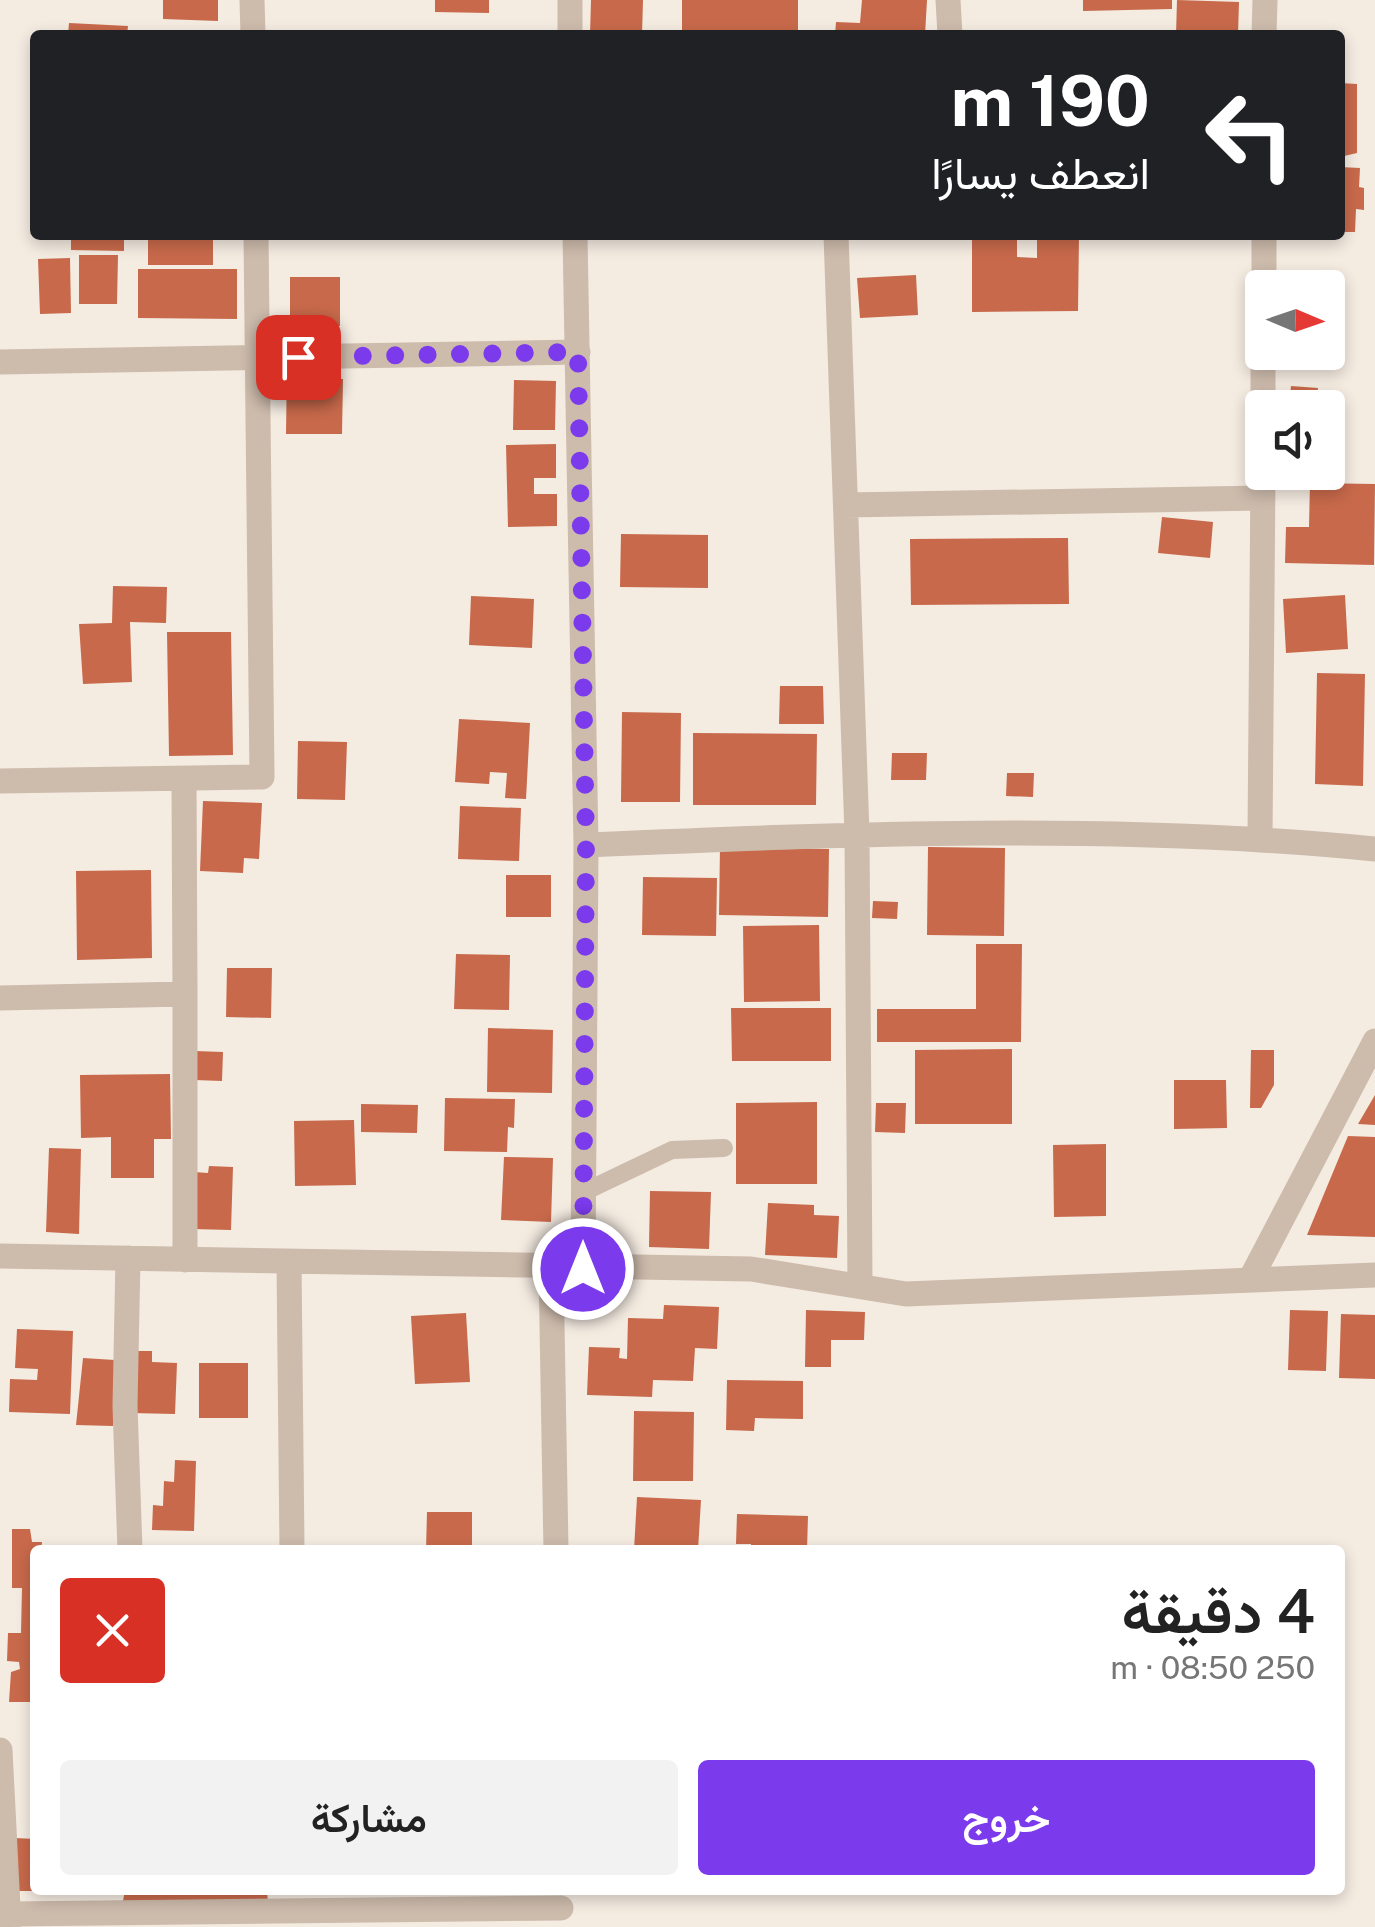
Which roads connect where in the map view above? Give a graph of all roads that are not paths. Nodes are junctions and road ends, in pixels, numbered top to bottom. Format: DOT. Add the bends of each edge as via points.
graph roads {
  1 [pos="252,0"];
  2 [pos="570,0"];
  3 [pos="948,0"];
  4 [pos="1264,0"];
  5 [pos="253,30"];
  6 [pos="570,30"];
  7 [pos="950,30"];
  8 [pos="1264,30"];
  9 [pos="256,240"];
  10 [pos="575,240"];
  11 [pos="836,240"];
  12 [pos="1264,240"];
  13 [pos="1264,270"];
  14 [pos="578,352"];
  15 [pos="258,358"];
  16 [pos="0,362"];
  17 [pos="1245,486"];
  18 [pos="1263,490"];
  19 [pos="846,505"];
  20 [pos="184,778"];
  21 [pos="0,782"];
  22 [pos="858,834"];
  23 [pos="1260,838"];
  24 [pos="586,845"];
  25 [pos="1375,849"];
  26 [pos="185,994"];
  27 [pos="0,998"];
  28 [pos="1375,1041"];
  29 [pos="724,1148"];
  30 [pos="584,1192"];
  31 [pos="0,1256"];
  32 [pos="128,1258"];
  33 [pos="186,1260"];
  34 [pos="289,1262"];
  35 [pos="0,1266"];
  36 [pos="552,1267"];
  37 [pos="583,1269"];
  38 [pos="1375,1276"];
  39 [pos="1251,1278"];
  40 [pos="860,1285"];
  41 [pos="130,1545"];
  42 [pos="292,1545"];
  43 [pos="556,1545"];
  44 [pos="0,1750"];
  45 [pos="562,1908"];
  46 [pos="295,1909"];
  47 [pos="9,1920"];
  1 -- 5 [label="street"];
  2 -- 6 [label="street"];
  3 -- 7 [label="street"];
  4 -- 8 [label="street"];
  9 -- 15 [label="street"];
  10 -- 14 [label="street"];
  11 -- 19 [label="street"];
  12 -- 13 [label="street"];
  14 -- 15 [label="street"];
  14 -- 24 [label="street"];
  15 -- 16 [label="street"];
  15 -- 20 [label="street" via="262,777"];
  17 -- 19 [label="street"];
  18 -- 23 [label="street"];
  19 -- 22 [label="street"];
  20 -- 21 [label="street"];
  20 -- 26 [label="street"];
  22 -- 23 [label="street"];
  22 -- 24 [label="street"];
  22 -- 40 [label="street"];
  23 -- 25 [label="street"];
  24 -- 30 [label="street"];
  26 -- 27 [label="street"];
  26 -- 33 [label="street"];
  28 -- 39 [label="street"];
  29 -- 30 [label="lane" via="672,1150"];
  30 -- 37 [label="street"];
  31 -- 32 [label="street"];
  31 -- 35 [label="street"];
  32 -- 33 [label="street"];
  32 -- 41 [label="street"];
  33 -- 34 [label="street"];
  34 -- 36 [label="street"];
  34 -- 42 [label="street"];
  36 -- 37 [label="street"];
  36 -- 43 [label="street"];
  37 -- 40 [label="street" via="751,1269"];
  38 -- 39 [label="street"];
  39 -- 40 [label="street" via="906,1294"];
  44 -- 47 [label="street"];
  45 -- 46 [label="street"];
  46 -- 47 [label="street"];
}
